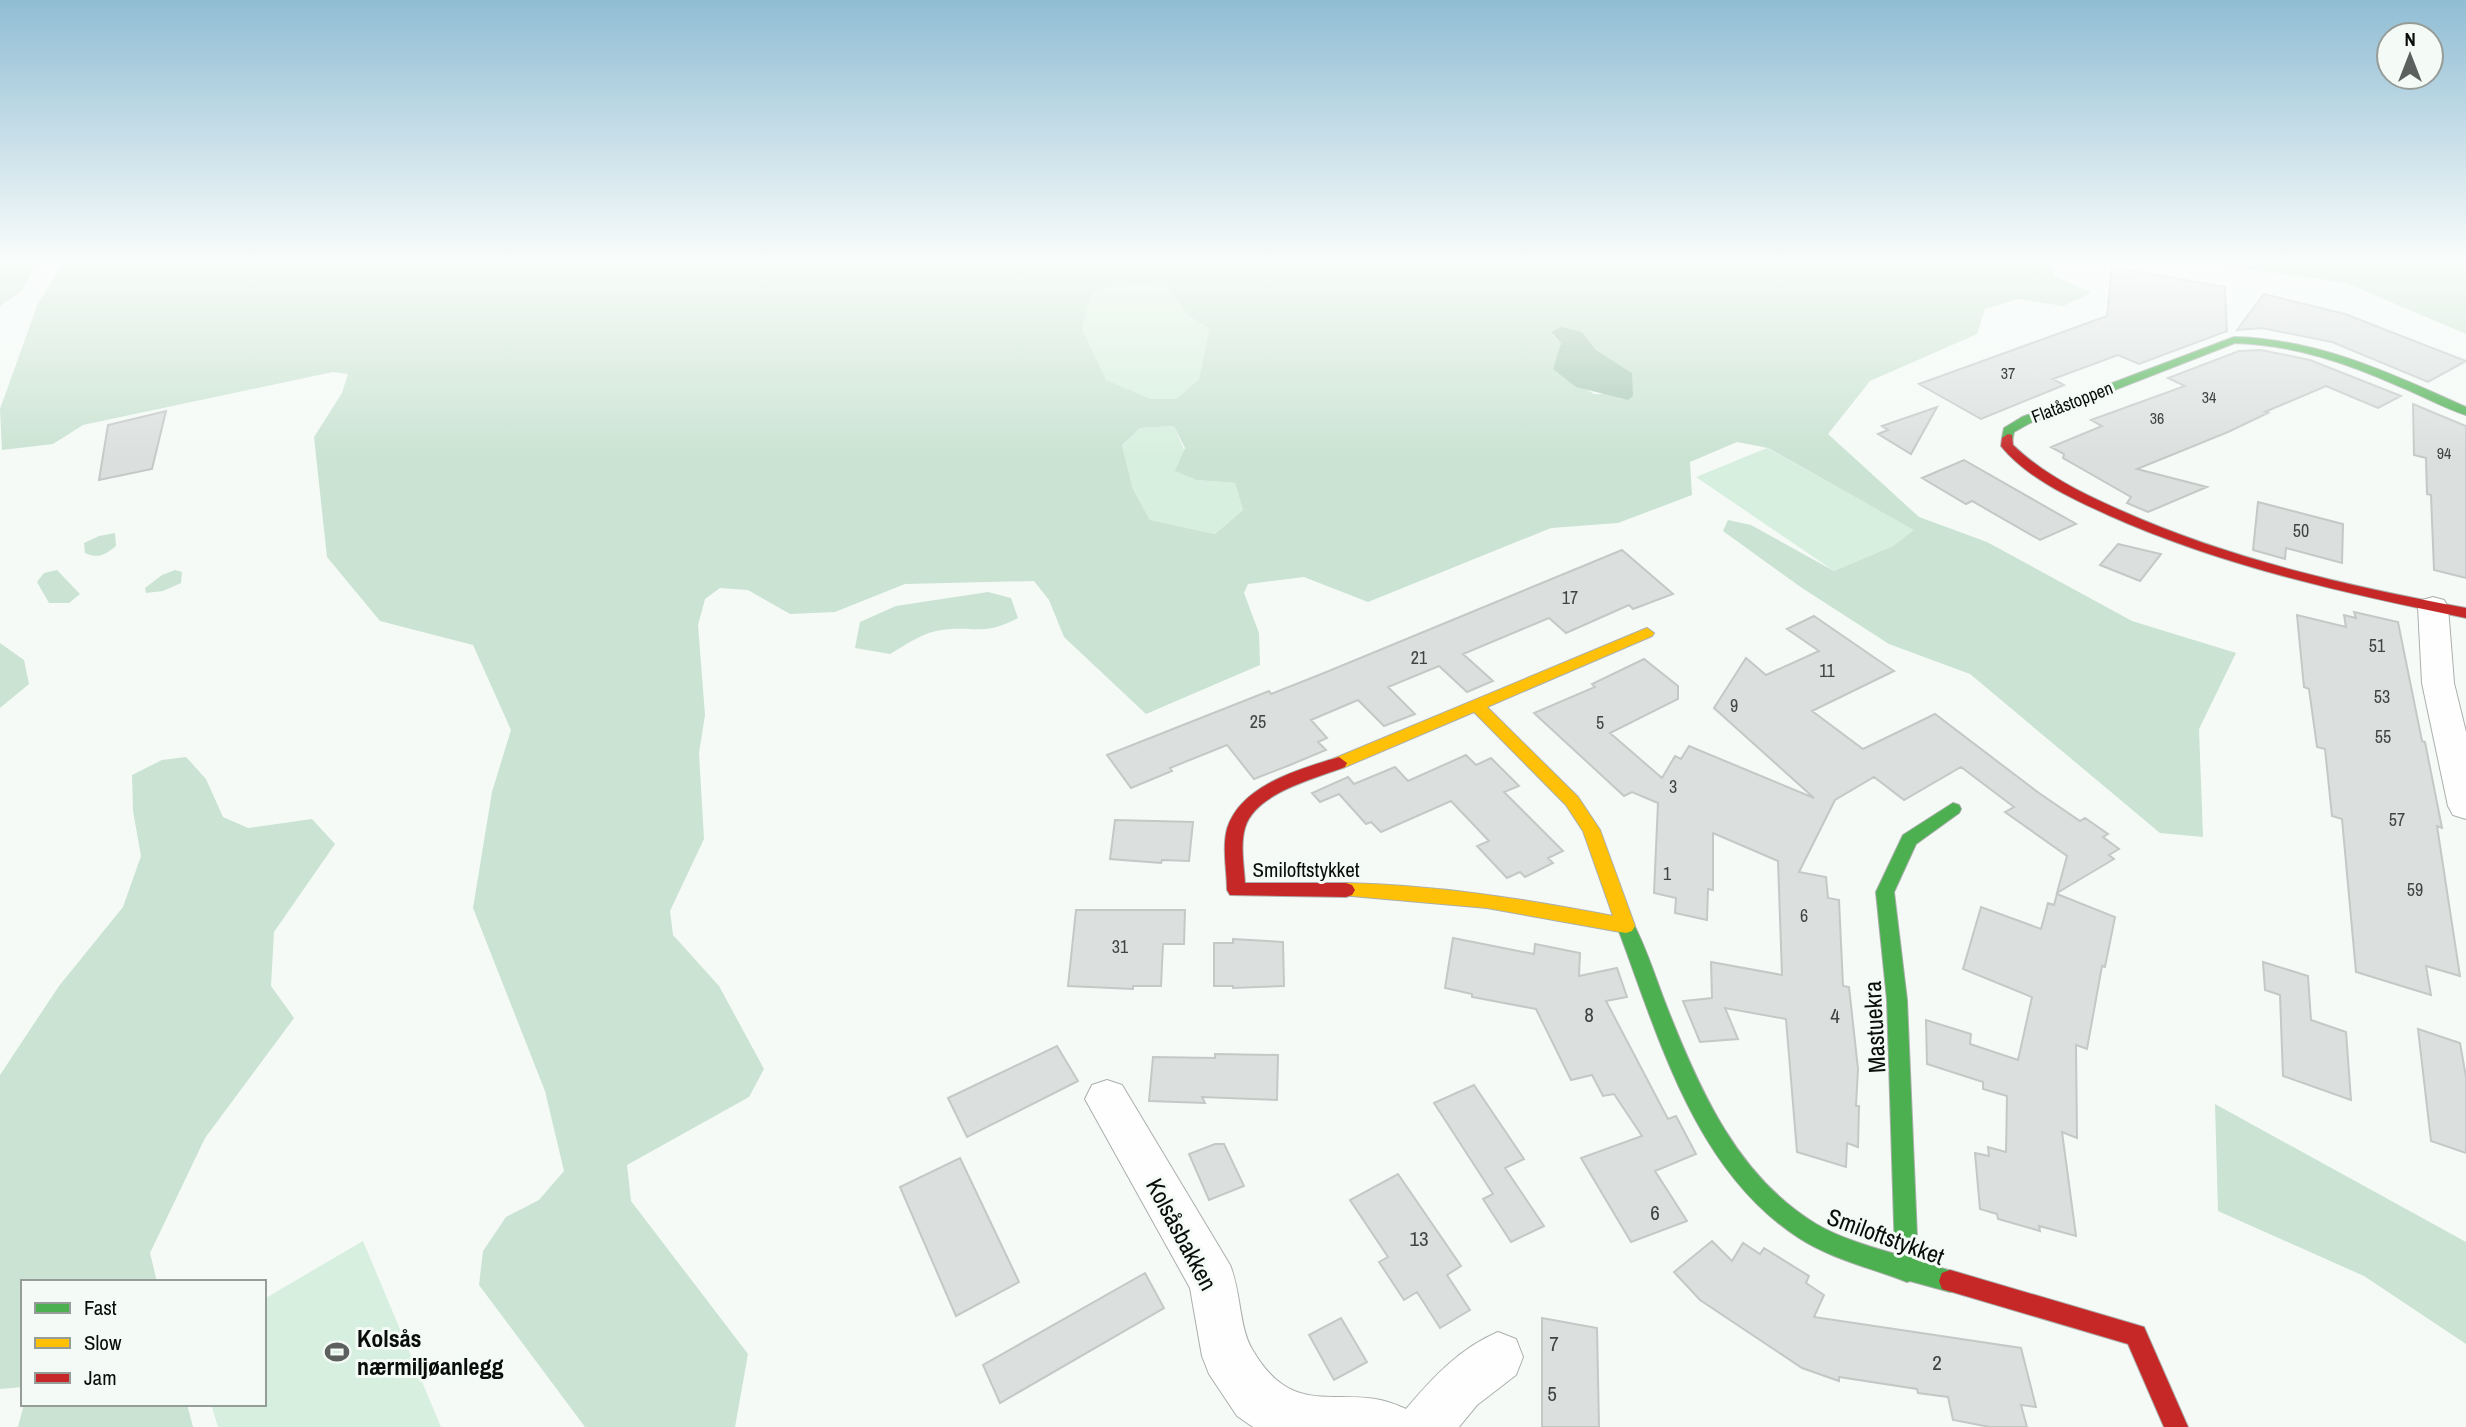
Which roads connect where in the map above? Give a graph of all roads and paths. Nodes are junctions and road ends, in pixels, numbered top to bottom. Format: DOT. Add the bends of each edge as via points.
graph roads {
  1 [pos="2466,411"];
  2 [pos="2433,607"];
  3 [pos="2466,613"];
  4 [pos="1647,634"];
  5 [pos="1475,704"];
  6 [pos="2466,806"];
  7 [pos="1953,809"];
  8 [pos="1626,926"];
  9 [pos="1107,1099"];
  10 [pos="1907,1271"];
  11 [pos="1499,1357"];
  12 [pos="1388,1427"];
  13 [pos="1425,1427"];
  14 [pos="2176,1427"];
  1 -- 2 [label="street, Flatåstoppen" via="2322,352 2250,338 2234,340 2008,431 2007,446 2019,460 2105,509 2161,533 2262,565"];
  2 -- 3 [label="street, Flatåstoppen"];
  2 -- 6 [label="street" via="2438,683"];
  4 -- 5 [label="street, Smiloftstykket"];
  5 -- 8 [label="street, Smiloftstykket" via="1572,801 1591,830"];
  5 -- 8 [label="street, Smiloftstykket" via="1267,793 1244,809 1236,829 1236,890 1390,890 1491,900"];
  7 -- 10 [label="street, Mastuekra" via="1909,841 1885,891 1897,1000"];
  8 -- 10 [label="street, Smiloftstykket" via="1691,1085 1718,1138 1742,1172 1771,1204 1807,1231"];
  9 -- 12 [label="street, Kolsåsbakken" via="1213,1282 1227,1356 1255,1398 1289,1421"];
  10 -- 14 [label="street, Smiloftstykket" via="2136,1335"];
  11 -- 13 [label="street" via="1460,1387"];
}
